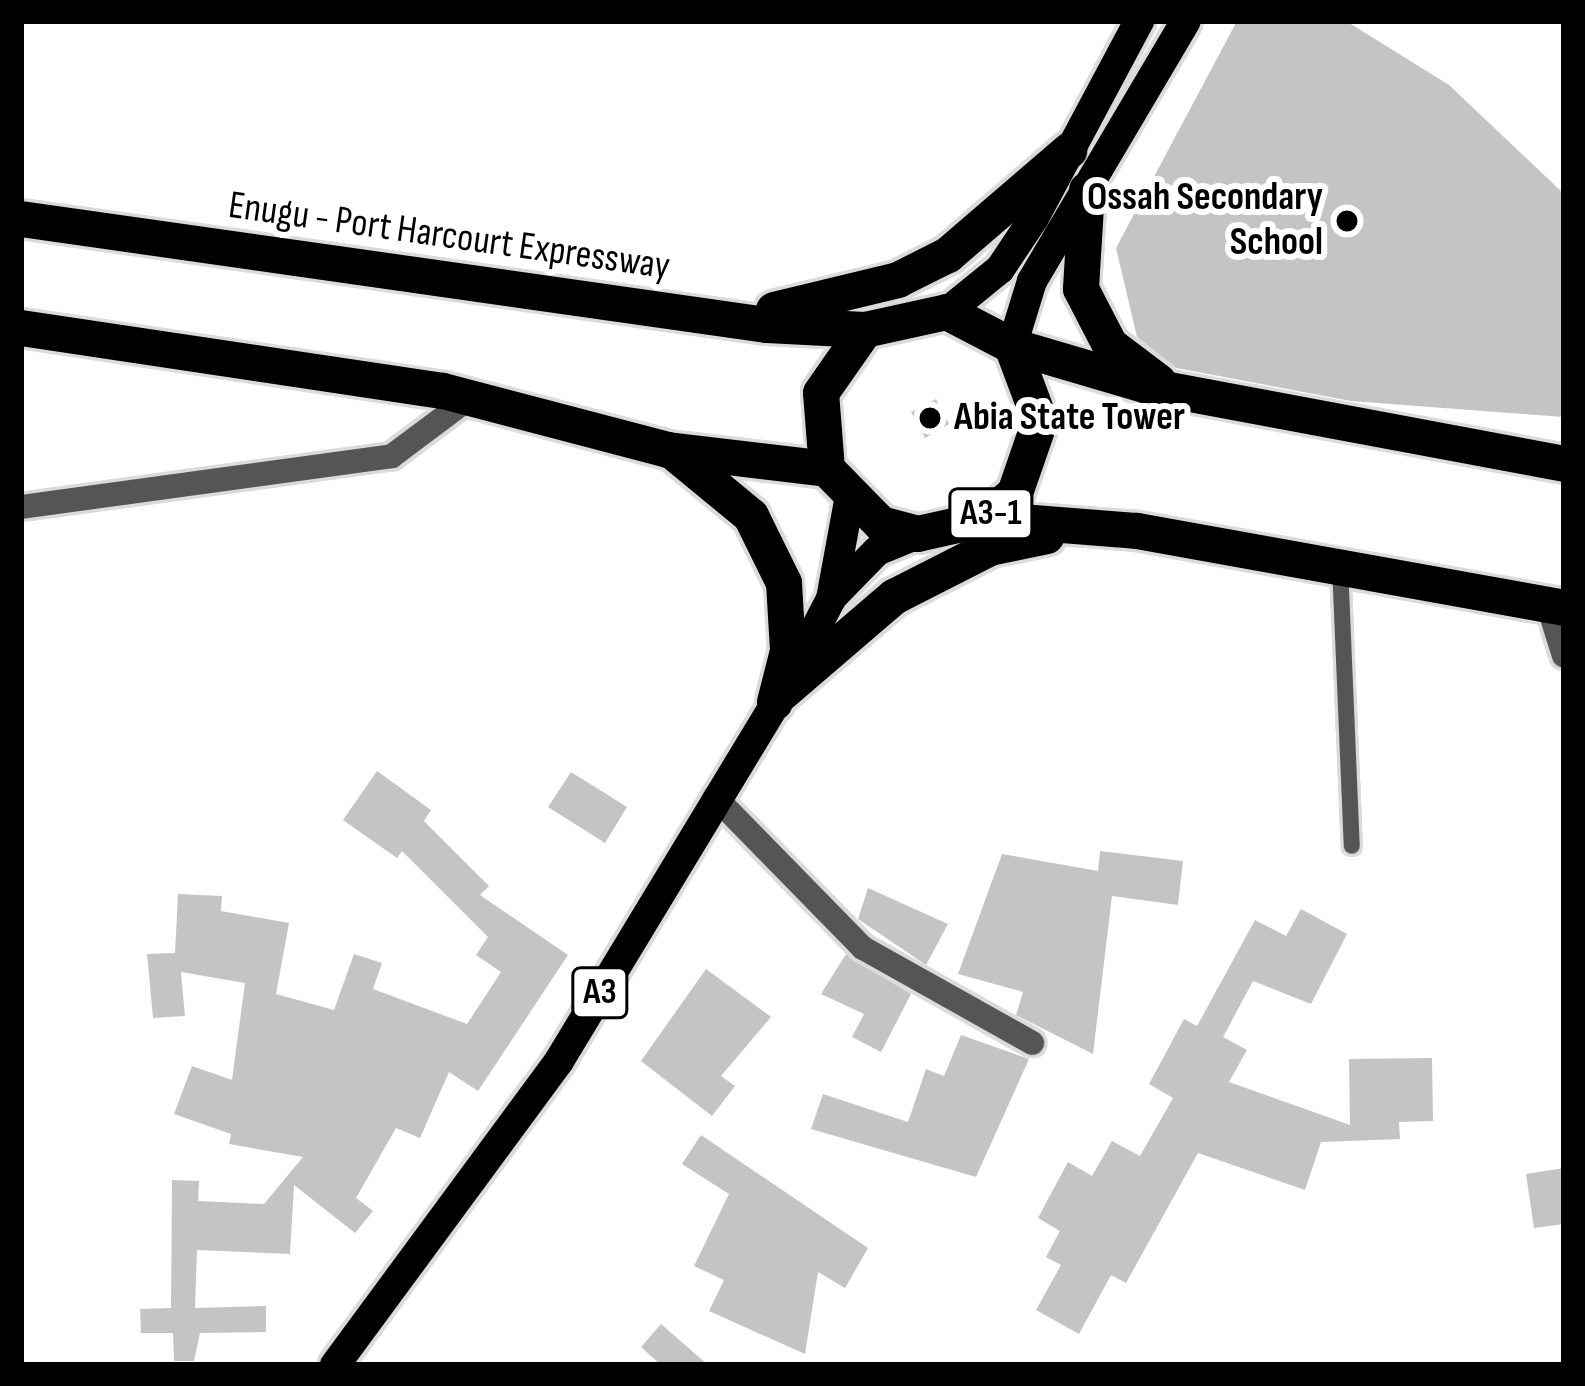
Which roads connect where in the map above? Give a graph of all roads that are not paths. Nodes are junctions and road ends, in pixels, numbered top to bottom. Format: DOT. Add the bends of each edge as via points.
graph roads {
  1 [pos="1139,21"];
  2 [pos="1186,21"];
  3 [pos="1070,151"];
  4 [pos="1087,190"];
  5 [pos="21,219"];
  6 [pos="947,312"];
  7 [pos="692,315"];
  8 [pos="21,328"];
  9 [pos="865,330"];
  10 [pos="1012,346"];
  11 [pos="1178,392"];
  12 [pos="471,397"];
  13 [pos="668,450"];
  14 [pos="1564,464"];
  15 [pos="827,469"];
  16 [pos="849,501"];
  17 [pos="21,507"];
  18 [pos="985,519"];
  19 [pos="918,534"];
  20 [pos="1167,536"];
  21 [pos="1340,565"];
  22 [pos="831,599"];
  23 [pos="1556,607"];
  24 [pos="1564,656"];
  25 [pos="778,698"];
  26 [pos="715,797"];
  27 [pos="1352,846"];
  28 [pos="1032,1043"];
  29 [pos="335,1365"];
  1 -- 3 [label="main road"];
  2 -- 4 [label="main road"];
  3 -- 6 [label="main road" via="1000,268"];
  3 -- 7 [label="highway" via="991,227 898,280 797,307"];
  4 -- 10 [label="main road" via="1032,281"];
  4 -- 11 [label="highway" via="1081,289 1110,345"];
  5 -- 7 [label="highway, Enugu - Port Harcourt Expressway"];
  6 -- 9 [label="highway" via="906,313"];
  6 -- 10 [label="highway"];
  7 -- 9 [label="highway, Enugu - Port Harcourt Expressway"];
  8 -- 12 [label="highway"];
  9 -- 15 [label="highway, A3-1" via="821,393"];
  10 -- 11 [label="highway"];
  10 -- 18 [label="highway, A3-1" via="1032,380 1037,440 1015,494"];
  11 -- 14 [label="highway"];
  12 -- 13 [label="highway"];
  12 -- 17 [label="street" via="392,456"];
  13 -- 15 [label="highway"];
  13 -- 25 [label="highway" via="730,492 770,549 790,617"];
  15 -- 16 [label="highway, A3-1"];
  16 -- 19 [label="highway, A3-1"];
  16 -- 22 [label="main road, A3"];
  18 -- 19 [label="highway, A3-1"];
  18 -- 20 [label="highway, A3-1"];
  19 -- 22 [label="main road, A3" via="877,551"];
  20 -- 21 [label="highway, A3-1"];
  20 -- 25 [label="highway" via="990,548 894,598"];
  21 -- 23 [label="highway, A3-1"];
  21 -- 27 [label="lane"];
  22 -- 25 [label="main road, A3"];
  23 -- 24 [label="street"];
  25 -- 26 [label="main road, A3"];
  26 -- 28 [label="street" via="863,948"];
  26 -- 29 [label="main road, A3" via="559,1061"];
}
